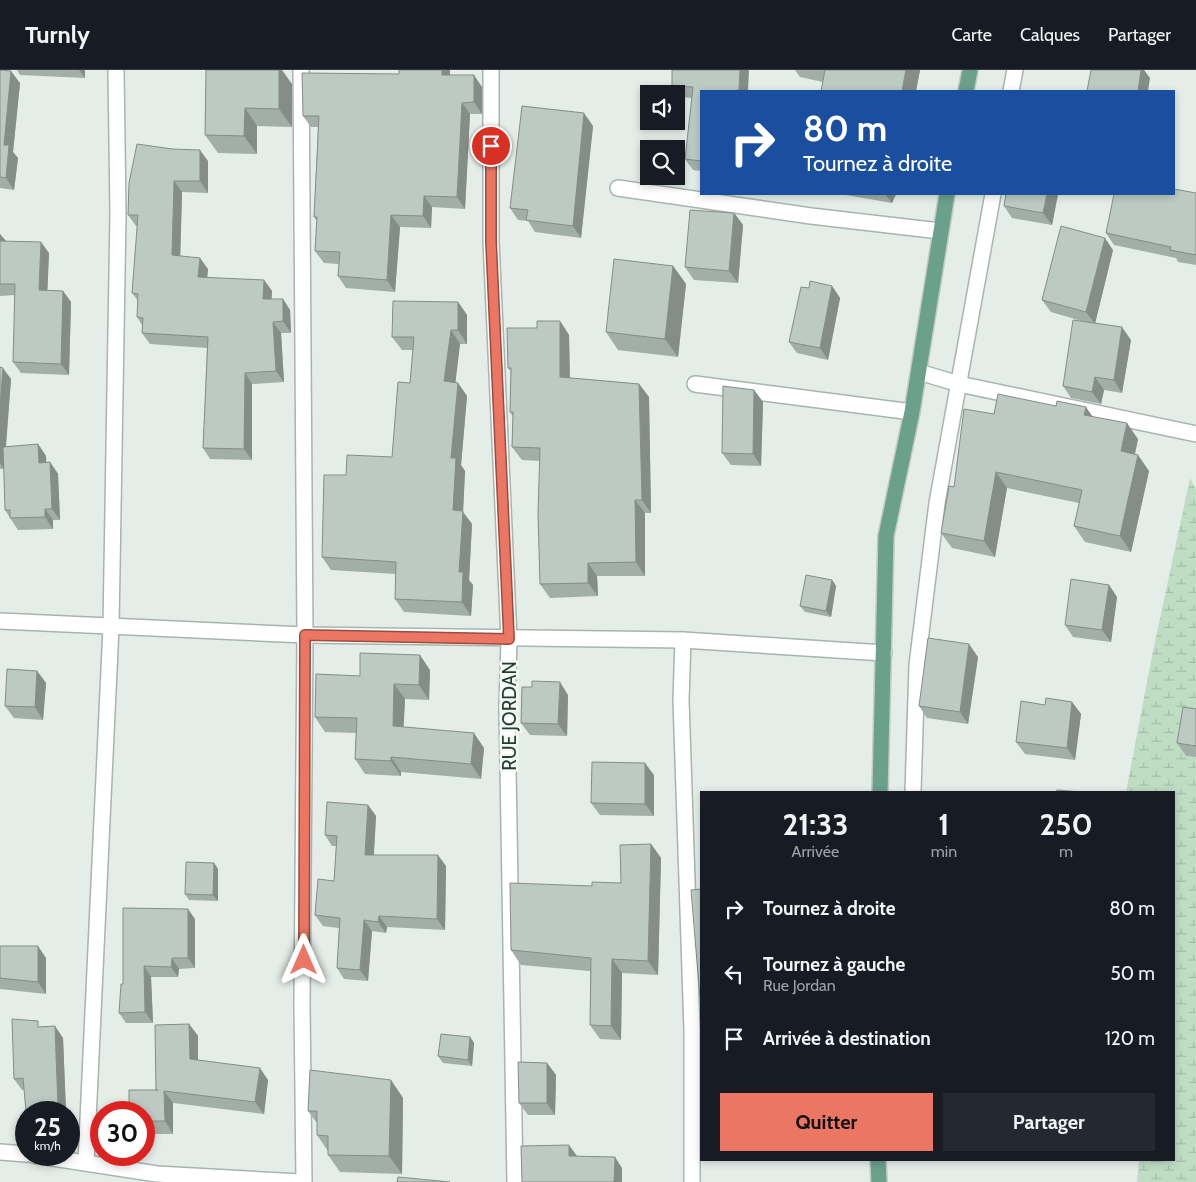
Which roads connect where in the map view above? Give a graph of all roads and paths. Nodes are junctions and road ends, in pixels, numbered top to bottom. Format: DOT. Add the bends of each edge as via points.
graph roads {
  1 [pos="116,70"];
  2 [pos="301,70"];
  3 [pos="491,70"];
  4 [pos="970,70"];
  5 [pos="1015,70"];
  6 [pos="966,90"];
  7 [pos="1011,90"];
  8 [pos="618,188"];
  9 [pos="947,195"];
  10 [pos="993,195"];
  11 [pos="940,231"];
  12 [pos="919,372"];
  13 [pos="695,384"];
  14 [pos="959,384"];
  15 [pos="912,412"];
  16 [pos="1196,434"];
  17 [pos="0,621"];
  18 [pos="111,627"];
  19 [pos="305,635"];
  20 [pos="509,639"];
  21 [pos="683,640"];
  22 [pos="884,653"];
  23 [pos="880,791"];
  24 [pos="913,791"];
  25 [pos="0,1152"];
  26 [pos="15,1153"];
  27 [pos="878,1161"];
  28 [pos="80,1162"];
  29 [pos="86,1163"];
  30 [pos="303,1182"];
  31 [pos="515,1182"];
  32 [pos="692,1182"];
  33 [pos="879,1182"];
  1 -- 18 [label="street" via="118,214"];
  2 -- 19 [label="street"];
  3 -- 20 [label="street, RUE JORDAN" via="491,241"];
  4 -- 6 [label="main road"];
  5 -- 7 [label="street"];
  8 -- 11 [label="street"];
  9 -- 11 [label="main road"];
  10 -- 14 [label="street"];
  11 -- 12 [label="main road"];
  12 -- 14 [label="street"];
  12 -- 15 [label="main road"];
  13 -- 15 [label="street"];
  14 -- 16 [label="street"];
  14 -- 24 [label="street" via="937,503 917,665"];
  15 -- 22 [label="main road" via="886,536"];
  17 -- 18 [label="street"];
  18 -- 19 [label="street"];
  18 -- 29 [label="street"];
  19 -- 20 [label="street"];
  19 -- 30 [label="street"];
  20 -- 21 [label="street"];
  20 -- 31 [label="street, RUE JORDAN" via="507,708"];
  21 -- 22 [label="street"];
  21 -- 32 [label="street" via="681,700 692,1030"];
  22 -- 23 [label="main road"];
  25 -- 26 [label="street"];
  27 -- 33 [label="main road"];
  28 -- 29 [label="street"];
  29 -- 30 [label="street" via="156,1174"];
}
